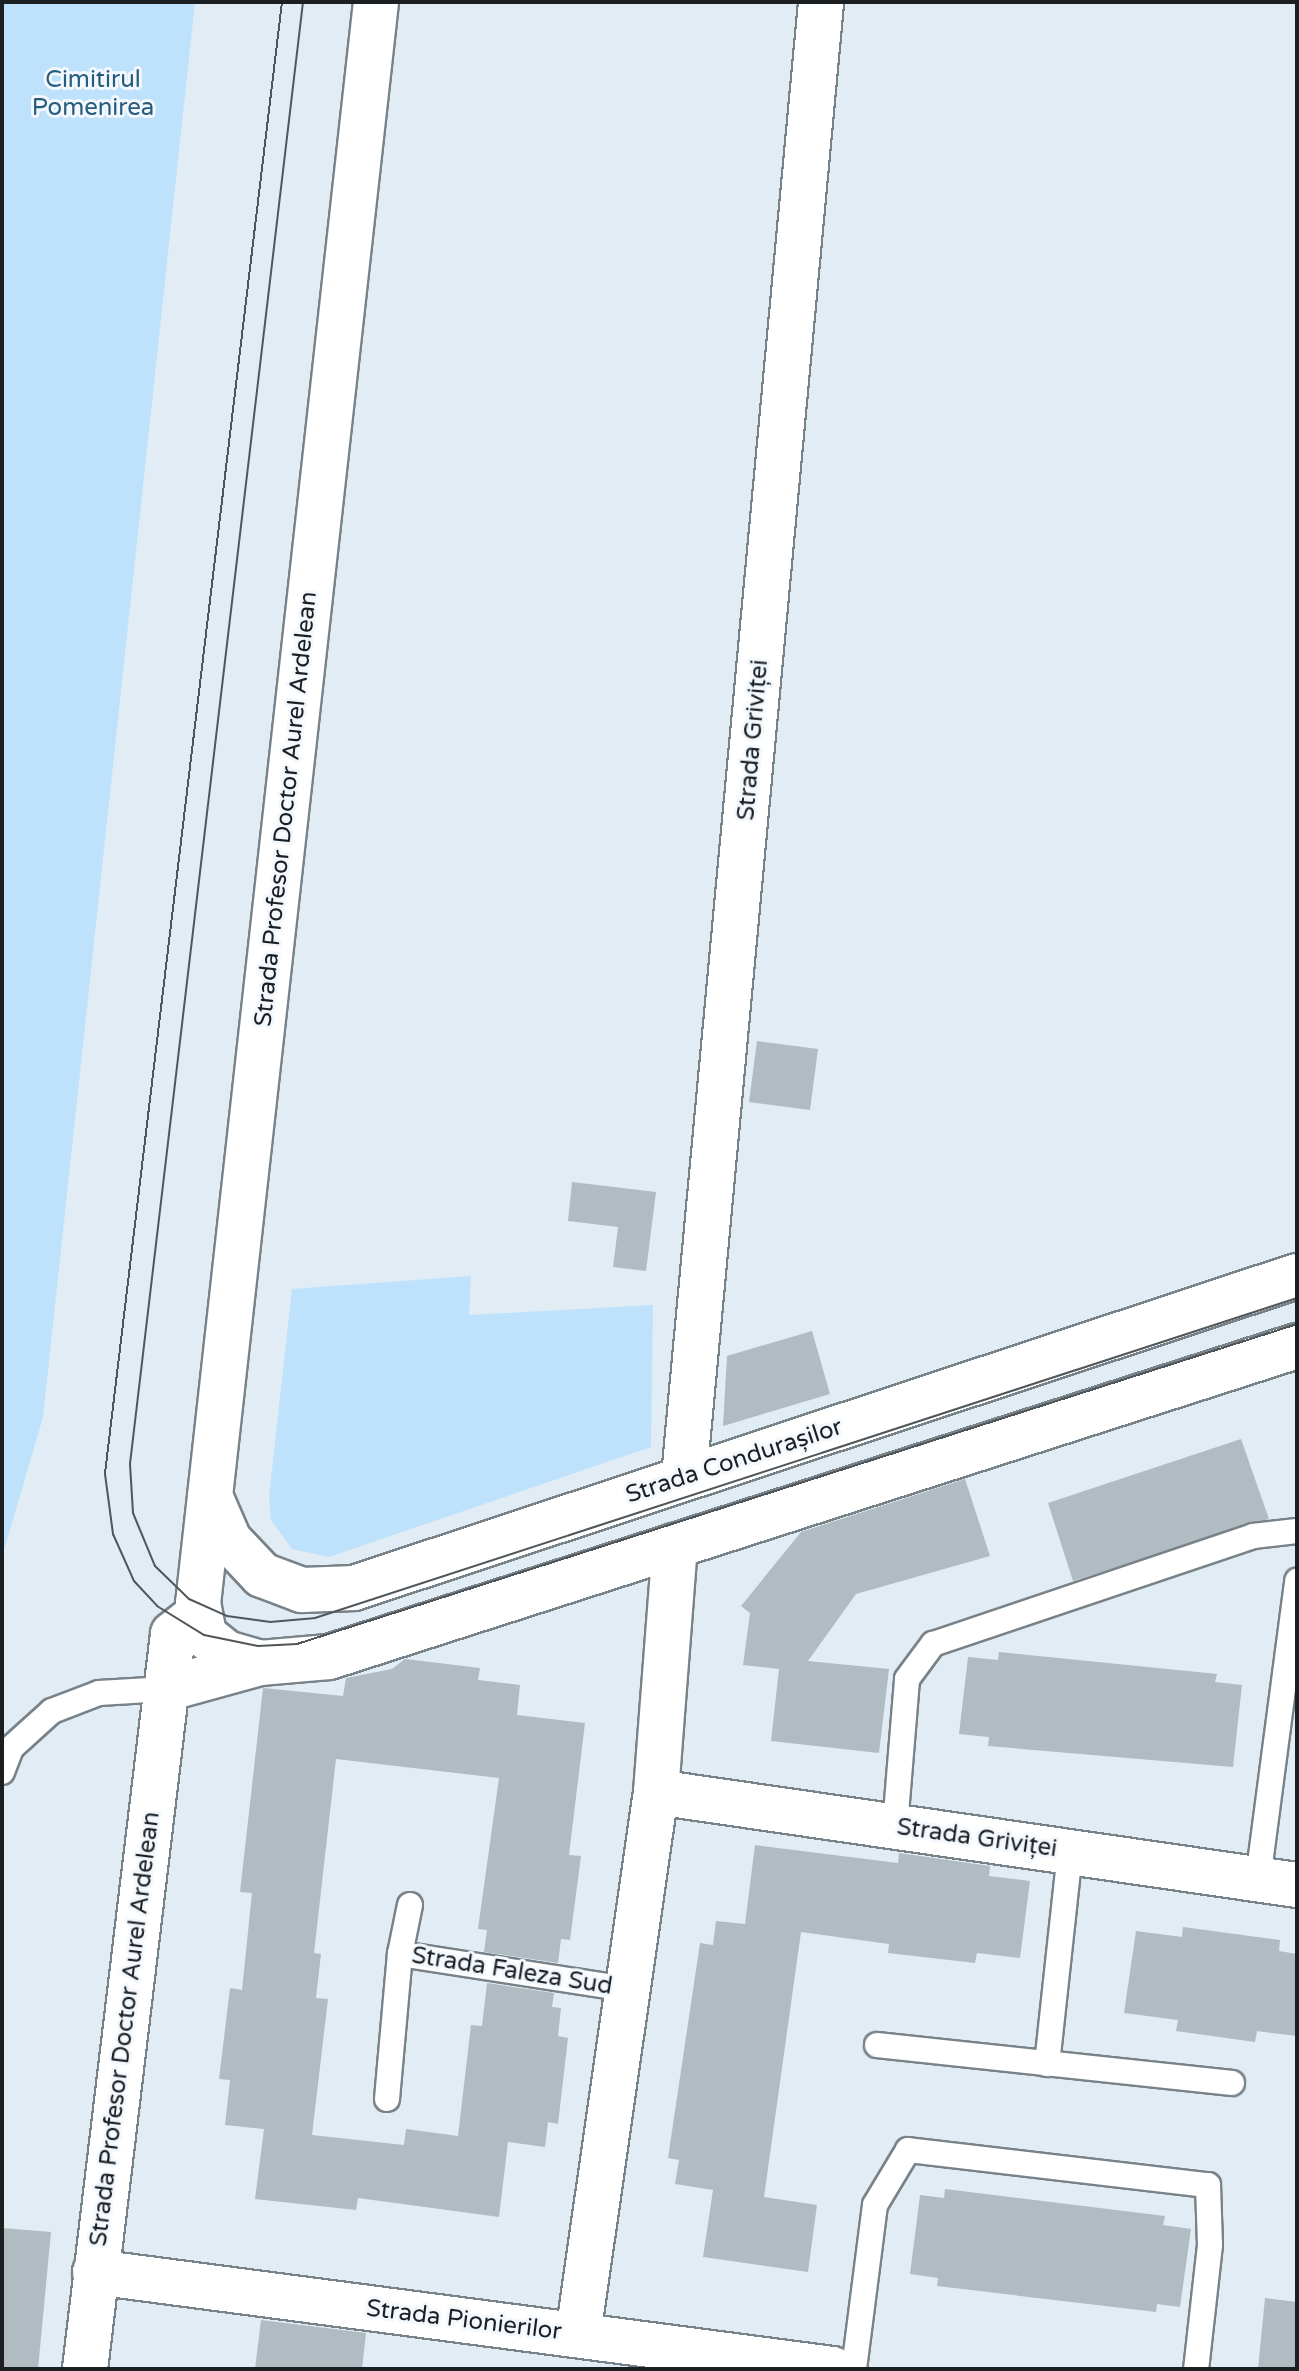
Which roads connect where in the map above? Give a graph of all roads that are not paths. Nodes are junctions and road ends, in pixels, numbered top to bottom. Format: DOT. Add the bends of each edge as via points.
graph roads {
  1 [pos="376,2"];
  2 [pos="821,2"];
  3 [pos="1297,1276"];
  4 [pos="1297,1346"];
  5 [pos="684,1477"];
  6 [pos="210,1496"];
  7 [pos="1297,1531"];
  8 [pos="675,1546"];
  9 [pos="1297,1581"];
  10 [pos="197,1615"];
  11 [pos="260,1663"];
  12 [pos="166,1689"];
  13 [pos="2,1772"];
  14 [pos="656,1792"];
  15 [pos="895,1826"];
  16 [pos="1070,1852"];
  17 [pos="1278,1882"];
  18 [pos="410,1905"];
  19 [pos="400,1954"];
  20 [pos="625,1989"];
  21 [pos="877,2045"];
  22 [pos="1047,2064"];
  23 [pos="1232,2083"];
  24 [pos="387,2099"];
  25 [pos="95,2272"];
  26 [pos="578,2335"];
  27 [pos="85,2369"];
  28 [pos="833,2369"];
  29 [pos="854,2369"];
  30 [pos="1196,2369"];
  1 -- 6 [label="street, Strada Profesor Doctor Aurel Ardelean"];
  2 -- 5 [label="street, Strada Griviței"];
  3 -- 5 [label="street, Strada Condurașilor"];
  4 -- 8 [label="street"];
  5 -- 6 [label="street, Strada Condurașilor" via="333,1592 285,1586 251,1568 229,1540"];
  6 -- 10 [label="street, Strada Profesor Doctor Aurel Ardelean"];
  7 -- 15 [label="lane" via="1253,1536 933,1644 907,1679"];
  8 -- 11 [label="street" via="329,1657"];
  8 -- 14 [label="street"];
  9 -- 17 [label="lane"];
  10 -- 11 [label="street" via="210,1643"];
  10 -- 12 [label="street, Strada Profesor Doctor Aurel Ardelean" via="189,1672"];
  11 -- 12 [label="street"];
  12 -- 13 [label="lane" via="99,1693 52,1711 11,1748"];
  12 -- 25 [label="street, Strada Profesor Doctor Aurel Ardelean"];
  14 -- 15 [label="street, Strada Griviței"];
  14 -- 20 [label="street"];
  15 -- 16 [label="street, Strada Griviței"];
  16 -- 17 [label="street, Strada Griviței"];
  16 -- 22 [label="lane"];
  18 -- 19 [label="lane"];
  19 -- 20 [label="lane, Strada Faleza Sud"];
  19 -- 24 [label="lane, Strada Faleza Sud"];
  20 -- 26 [label="street"];
  21 -- 22 [label="lane"];
  22 -- 23 [label="lane"];
  25 -- 26 [label="street, Strada Pionierilor"];
  25 -- 27 [label="street, Strada Profesor Doctor Aurel Ardelean"];
  26 -- 28 [label="street, Strada Pionierilor"];
  29 -- 30 [label="lane" via="875,2205 908,2150 1208,2185 1210,2245"];
}
